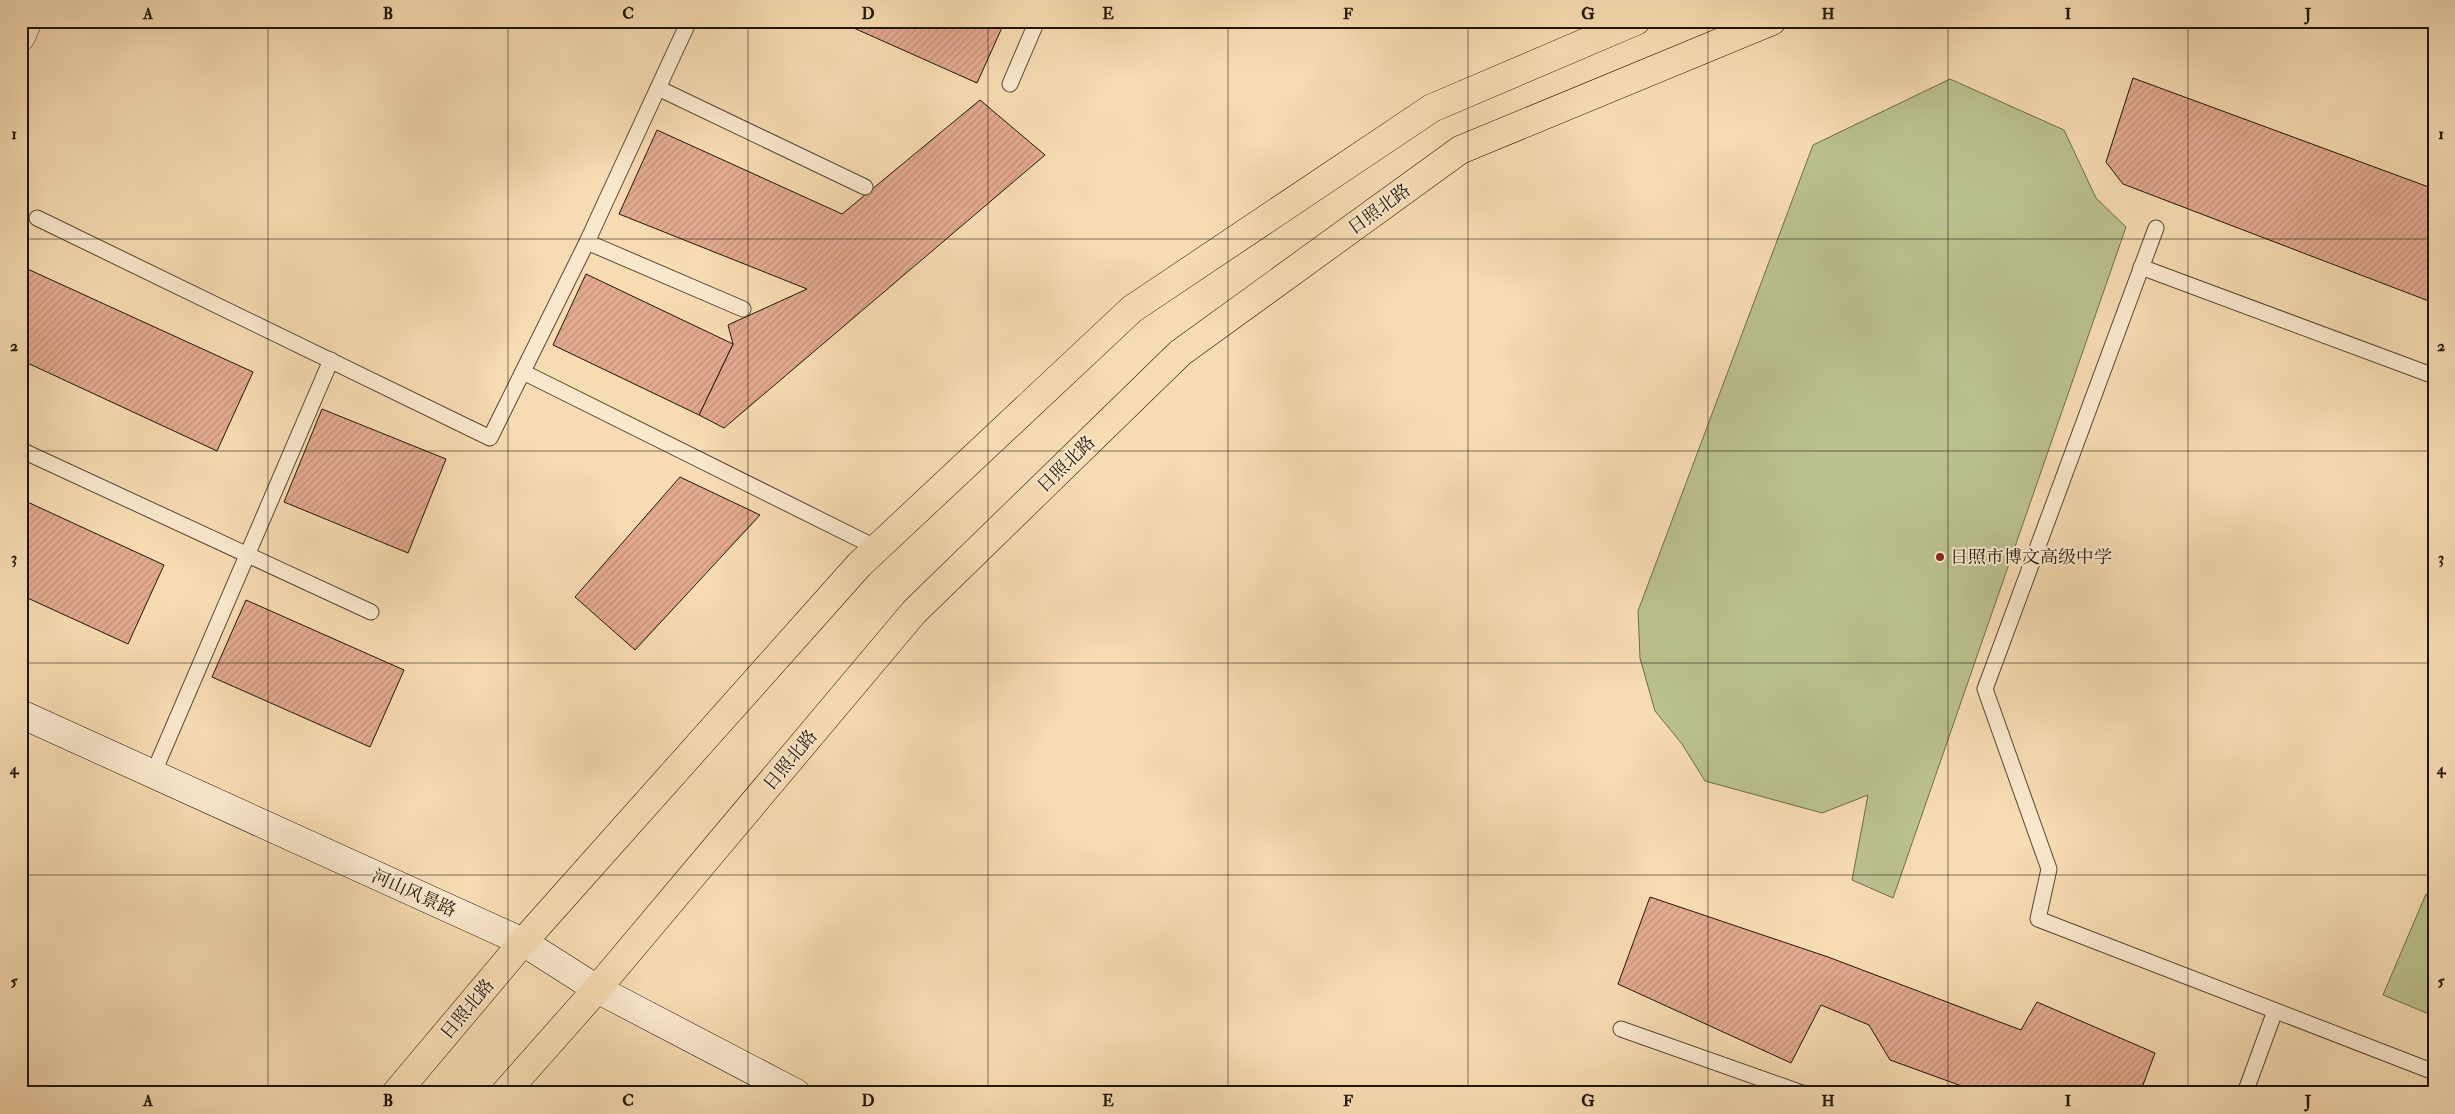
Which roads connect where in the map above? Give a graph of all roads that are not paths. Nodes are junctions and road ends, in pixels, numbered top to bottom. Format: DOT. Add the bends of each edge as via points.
graph roads {
  1 [pos="28,21"];
  2 [pos="689,21"];
  3 [pos="1037,21"];
  4 [pos="1636,21"];
  5 [pos="1772,21"];
  6 [pos="21,37"];
  7 [pos="1010,84"];
  8 [pos="658,88"];
  9 [pos="865,187"];
  10 [pos="37,218"];
  11 [pos="2156,228"];
  12 [pos="587,242"];
  13 [pos="2142,267"];
  14 [pos="743,309"];
  15 [pos="331,360"];
  16 [pos="523,372"];
  17 [pos="2434,376"];
  18 [pos="21,450"];
  19 [pos="877,548"];
  20 [pos="247,555"];
  21 [pos="371,612"];
  22 [pos="21,714"];
  23 [pos="153,774"];
  24 [pos="523,942"];
  25 [pos="597,989"];
  26 [pos="2275,1011"];
  27 [pos="1622,1029"];
  28 [pos="2434,1072"];
  29 [pos="396,1093"];
  30 [pos="505,1093"];
  31 [pos="796,1093"];
  32 [pos="1802,1093"];
  33 [pos="2245,1093"];
  1 -- 6 [label="main road"];
  2 -- 8 [label="lane"];
  3 -- 7 [label="lane"];
  4 -- 19 [label="main road, 日照北路" via="1432,108 1132,309"];
  5 -- 25 [label="main road, 日照北路" via="1460,150 1180,353 914,612"];
  8 -- 9 [label="lane"];
  8 -- 12 [label="lane"];
  10 -- 15 [label="lane"];
  11 -- 13 [label="lane"];
  12 -- 14 [label="lane"];
  12 -- 16 [label="lane"];
  13 -- 17 [label="lane"];
  13 -- 26 [label="lane" via="1985,689 2050,869 2038,919"];
  15 -- 16 [label="lane" via="490,438"];
  15 -- 20 [label="lane"];
  16 -- 19 [label="lane"];
  18 -- 20 [label="lane"];
  19 -- 24 [label="main road, 日照北路"];
  20 -- 21 [label="lane"];
  20 -- 23 [label="lane"];
  22 -- 23 [label="main road, 河山风景路"];
  23 -- 24 [label="main road, 河山风景路"];
  24 -- 25 [label="main road, 河山风景路"];
  24 -- 29 [label="main road, 日照北路"];
  25 -- 30 [label="main road, 日照北路"];
  25 -- 31 [label="main road, 河山风景路"];
  26 -- 28 [label="lane"];
  26 -- 33 [label="lane"];
  27 -- 32 [label="lane"];
}
